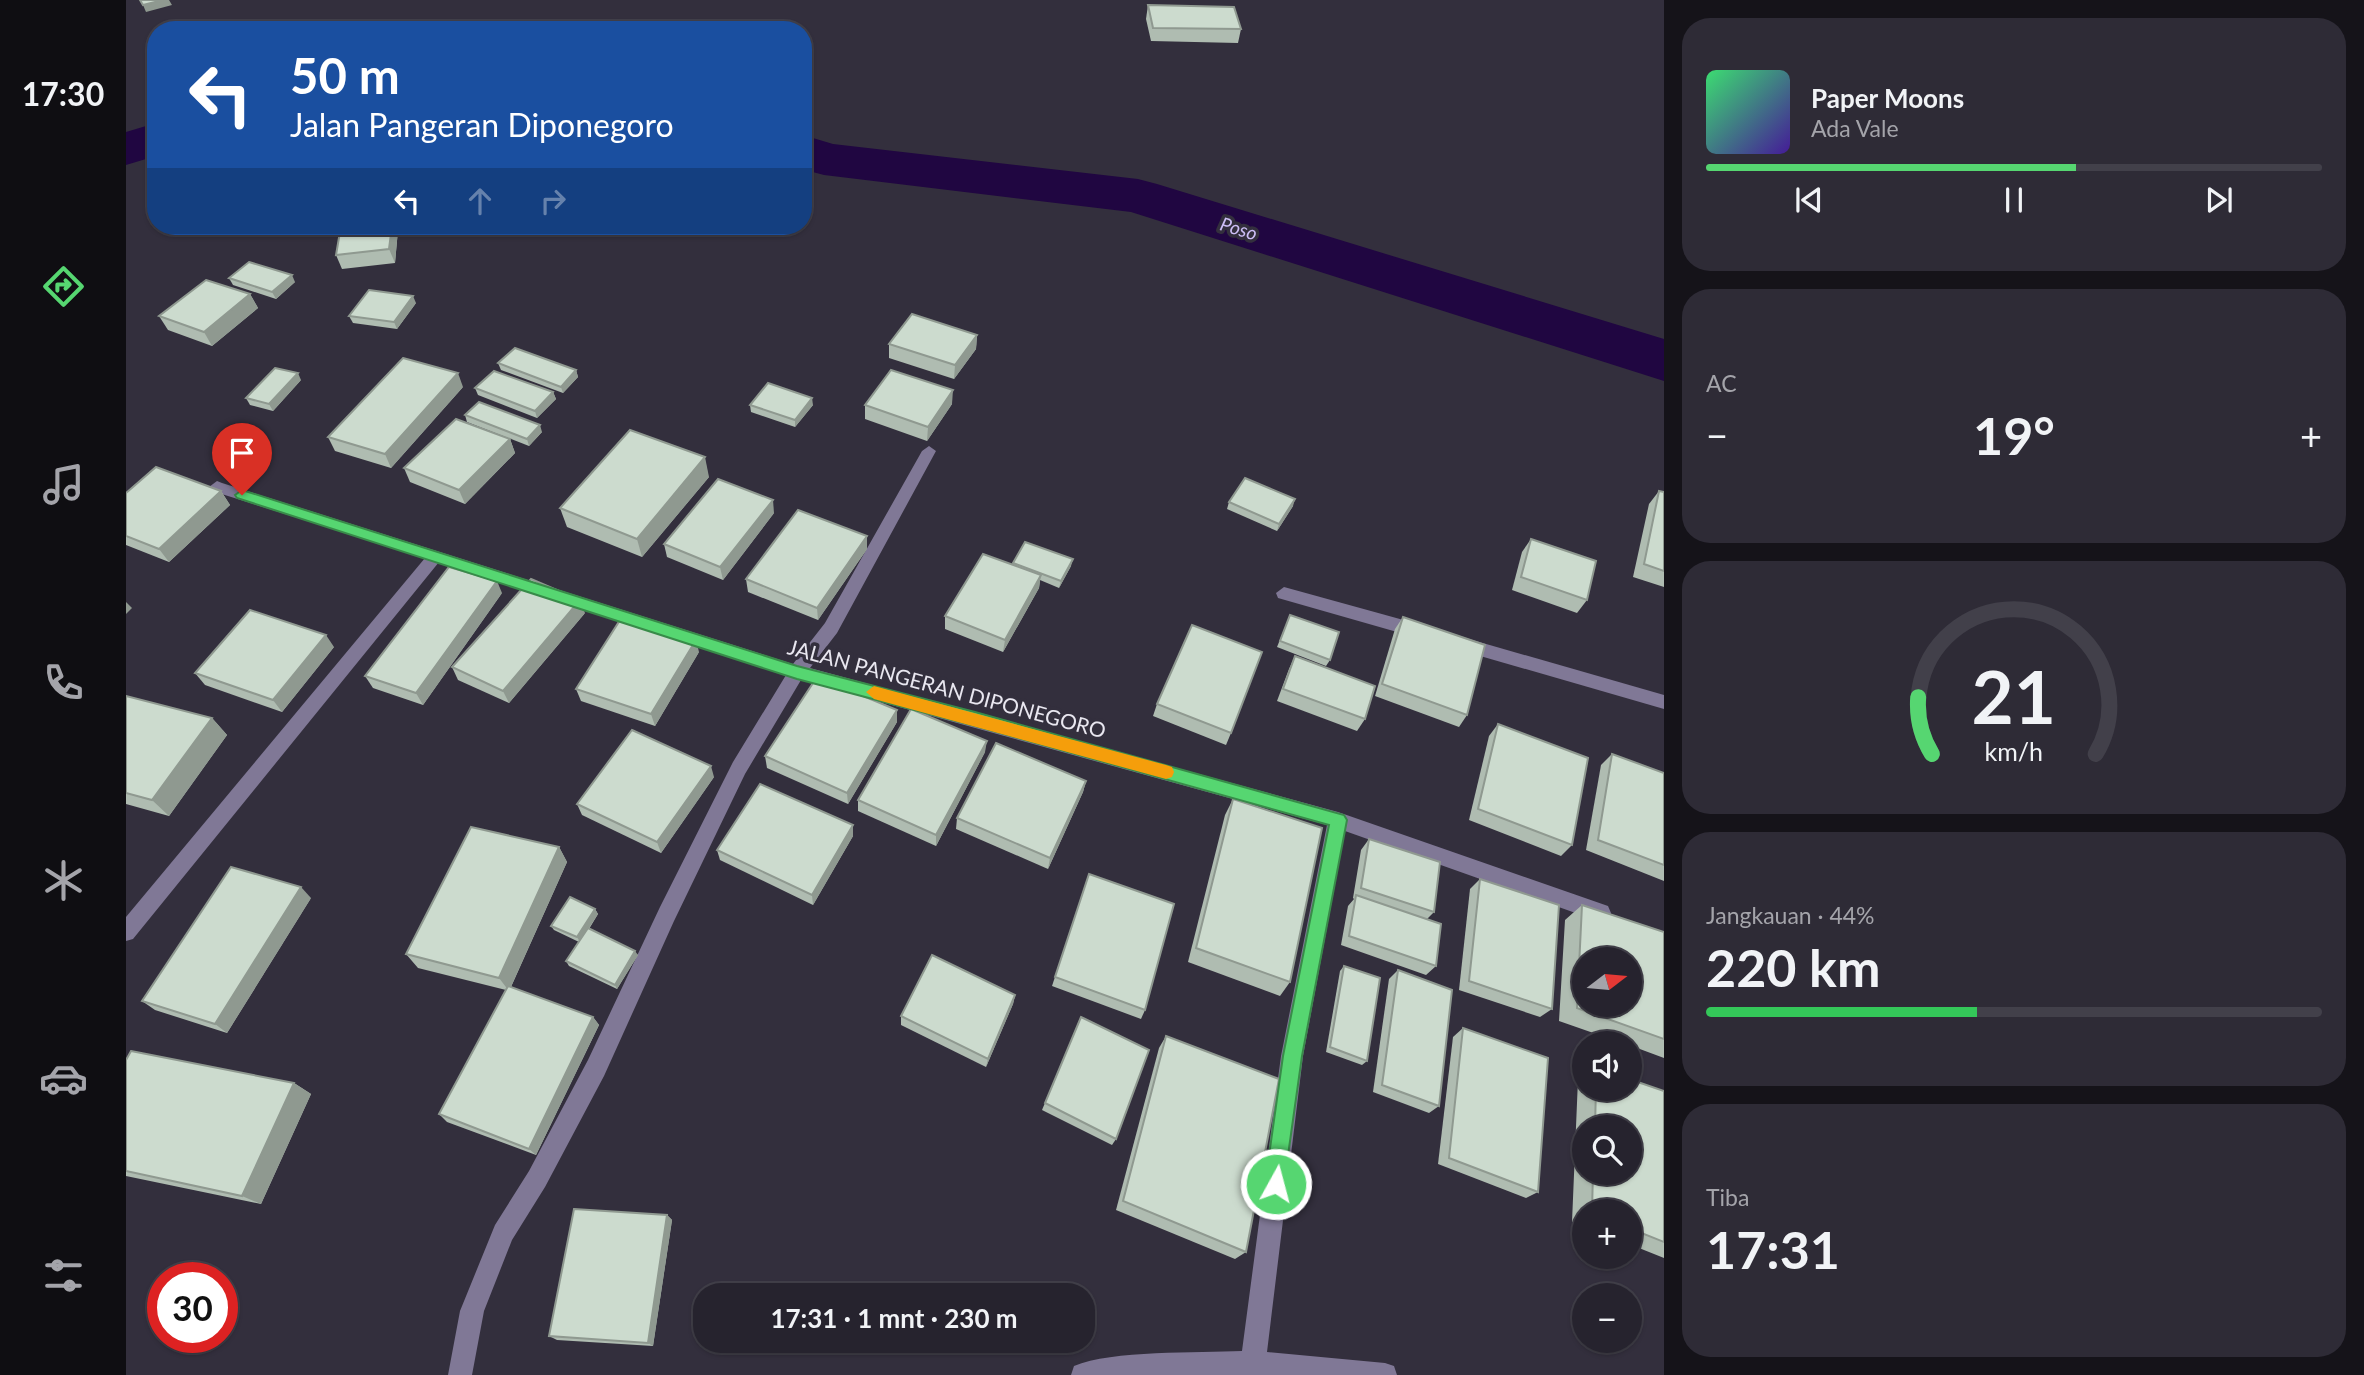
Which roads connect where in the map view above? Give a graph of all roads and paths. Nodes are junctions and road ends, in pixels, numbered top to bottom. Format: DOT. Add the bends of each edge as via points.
graph roads {
  1 [pos="929,451"];
  2 [pos="217,487"];
  3 [pos="436,555"];
  4 [pos="1284,593"];
  5 [pos="797,672"];
  6 [pos="1664,702"];
  7 [pos="1338,820"];
  8 [pos="1620,919"];
  9 [pos="126,932"];
  10 [pos="1252,1363"];
  11 [pos="1116,1372"];
  12 [pos="460,1375"];
  13 [pos="1083,1375"];
  14 [pos="1385,1375"];
  1 -- 5 [label="street" via="831,628"];
  2 -- 3 [label="street, JALAN PANGERAN DIPONEGORO"];
  3 -- 5 [label="street, JALAN PANGERAN DIPONEGORO"];
  3 -- 9 [label="street"];
  4 -- 6 [label="street"];
  5 -- 7 [label="street, JALAN PANGERAN DIPONEGORO"];
  5 -- 12 [label="street" via="738,768 596,1068 503,1234 472,1311"];
  7 -- 8 [label="street, JALAN PANGERAN DIPONEGORO"];
  7 -- 10 [label="street" via="1292,1056"];
  10 -- 11 [label="street"];
  10 -- 14 [label="street"];
  11 -- 13 [label="street"];
}
